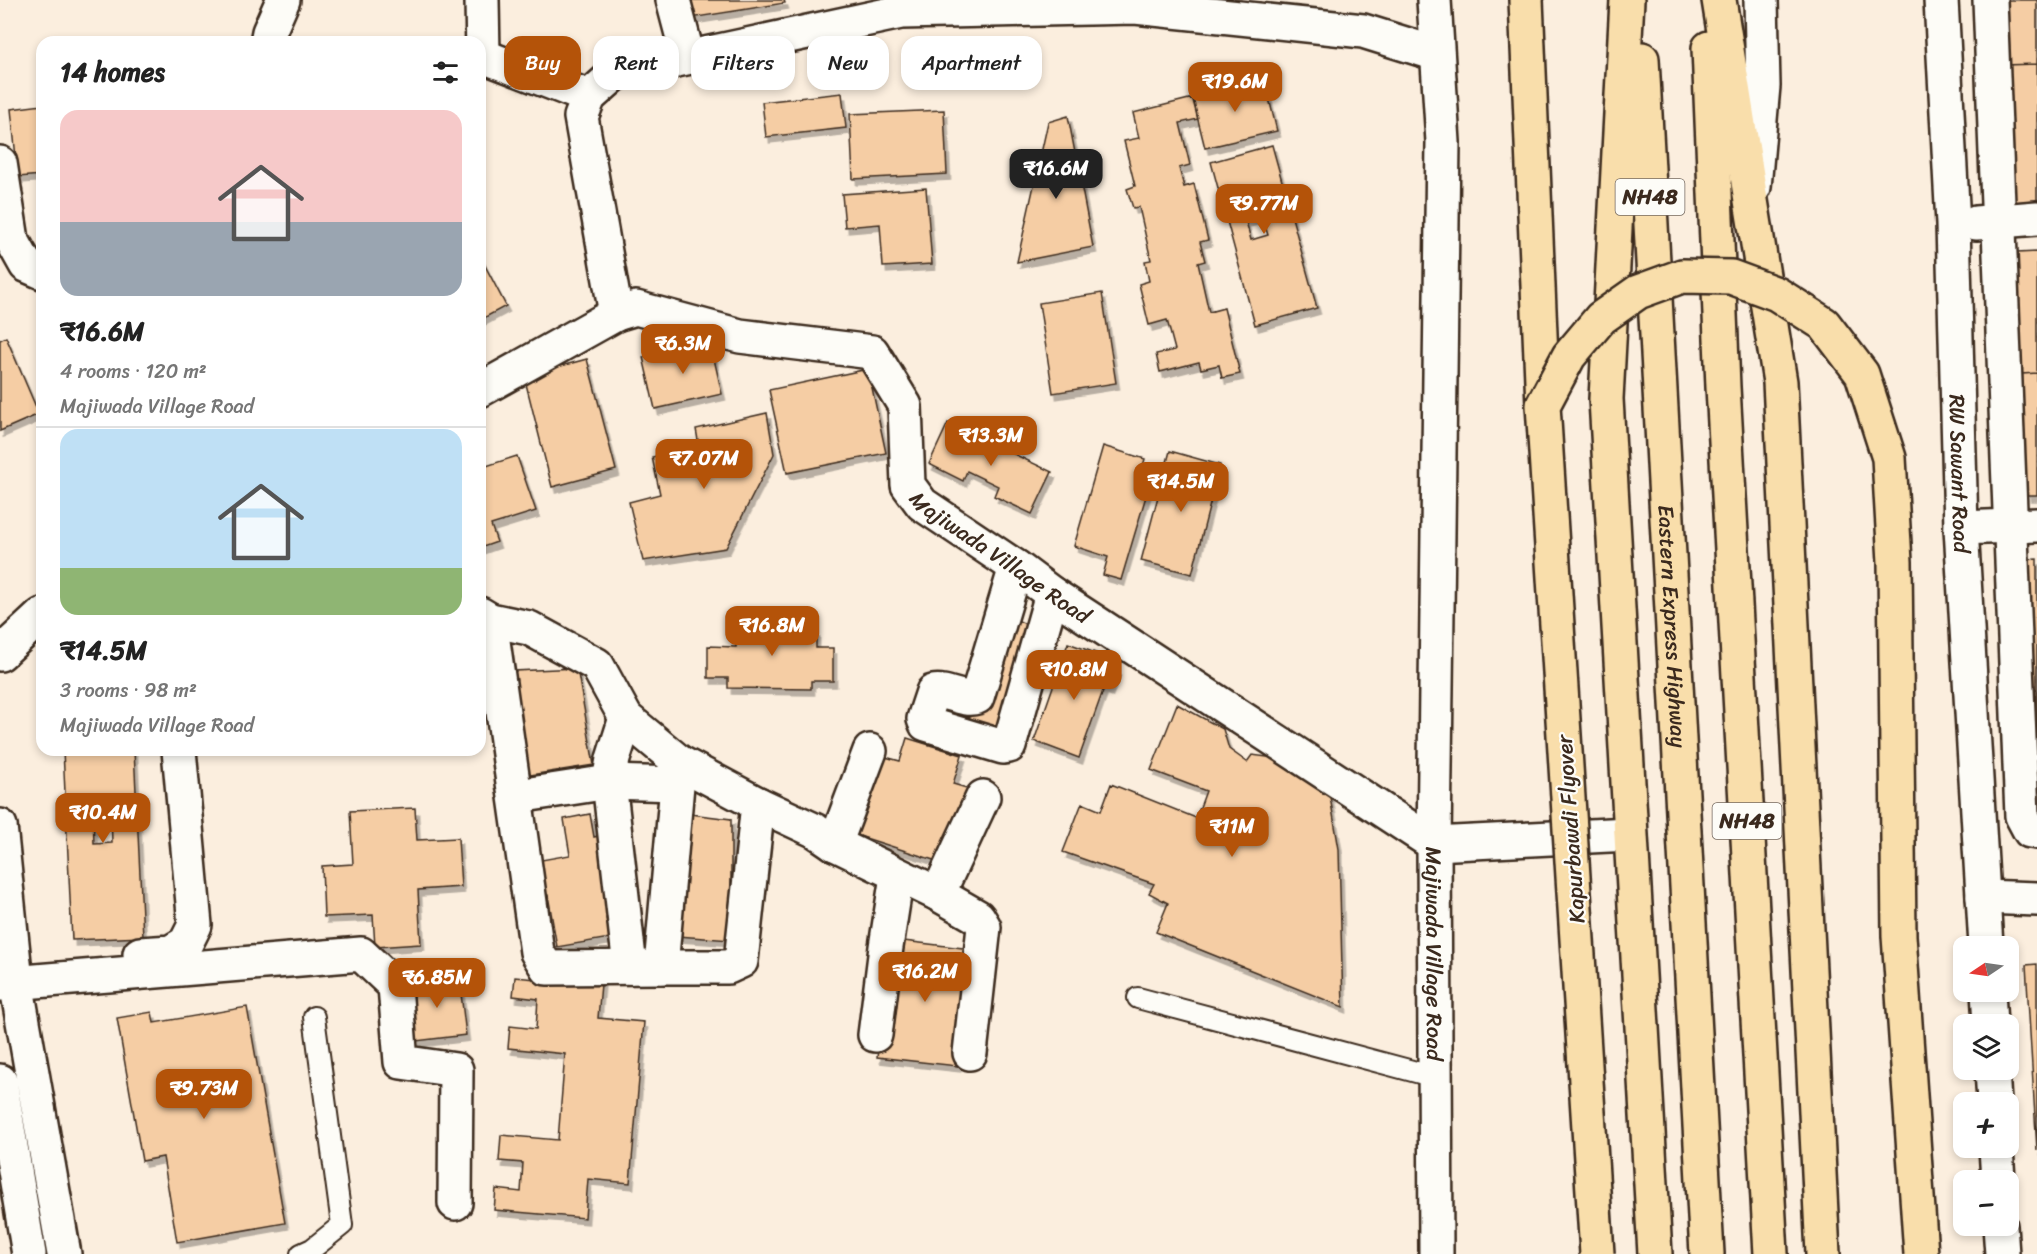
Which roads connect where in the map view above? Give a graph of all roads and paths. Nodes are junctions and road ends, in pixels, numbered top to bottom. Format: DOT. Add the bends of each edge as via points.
graph roads {
  1 [pos="283,0"];
  2 [pos="482,0"];
  3 [pos="673,0"];
  4 [pos="1434,0"];
  5 [pos="1526,0"];
  6 [pos="1627,0"];
  7 [pos="1639,0"];
  8 [pos="1707,0"];
  9 [pos="1719,0"];
  10 [pos="1761,0"];
  11 [pos="1941,0"];
  12 [pos="1990,0"];
  13 [pos="268,36"];
  14 [pos="481,36"];
  15 [pos="1437,54"];
  16 [pos="688,57"];
  17 [pos="486,59"];
  18 [pos="589,97"];
  19 [pos="0,163"];
  20 [pos="1752,209"];
  21 [pos="2037,218"];
  22 [pos="1997,220"];
  23 [pos="1953,224"];
  24 [pos="36,269"];
  25 [pos="616,314"];
  26 [pos="486,387"];
  27 [pos="1544,405"];
  28 [pos="2024,525"];
  29 [pos="1961,528"];
  30 [pos="1016,567"];
  31 [pos="1061,600"];
  32 [pos="1004,610"];
  33 [pos="486,617"];
  34 [pos="36,621"];
  35 [pos="486,623"];
  36 [pos="1043,628"];
  37 [pos="0,654"];
  38 [pos="626,718"];
  39 [pos="1027,728"];
  40 [pos="870,751"];
  41 [pos="180,756"];
  42 [pos="678,773"];
  43 [pos="609,782"];
  44 [pos="531,794"];
  45 [pos="983,797"];
  46 [pos="758,804"];
  47 [pos="0,826"];
  48 [pos="2037,832"];
  49 [pos="1629,834"];
  50 [pos="835,844"];
  51 [pos="1434,844"];
  52 [pos="897,876"];
  53 [pos="938,894"];
  54 [pos="1983,897"];
  55 [pos="2037,899"];
  56 [pos="1985,936"];
  57 [pos="646,967"];
  58 [pos="10,976"];
  59 [pos="1138,998"];
  60 [pos="314,1017"];
  61 [pos="875,1035"];
  62 [pos="970,1053"];
  63 [pos="1435,1077"];
  64 [pos="0,1081"];
  65 [pos="455,1203"];
  66 [pos="2001,1236"];
  67 [pos="29,1254"];
  68 [pos="64,1254"];
  69 [pos="301,1254"];
  70 [pos="1436,1254"];
  71 [pos="1597,1254"];
  72 [pos="1654,1254"];
  73 [pos="1707,1254"];
  74 [pos="1771,1254"];
  75 [pos="1823,1254"];
  76 [pos="1922,1254"];
  77 [pos="2002,1254"];
  1 -- 13 [label="street"];
  2 -- 14 [label="street"];
  3 -- 16 [label="street"];
  4 -- 15 [label="street"];
  5 -- 27 [label="highway, Kapurbawdi Flyover"];
  6 -- 49 [label="highway" via="1606,399"];
  7 -- 73 [label="highway, Eastern Express Highway / NH48"];
  8 -- 74 [label="highway, NH48"];
  9 -- 20 [label="highway"];
  10 -- 20 [label="street" via="1764,86"];
  11 -- 23 [label="street, RW Sawant Road"];
  12 -- 22 [label="street"];
  15 -- 16 [label="street" via="1364,31 1135,7 901,12"];
  15 -- 51 [label="street" via="1443,142"];
  16 -- 18 [label="street" via="616,73"];
  17 -- 18 [label="street"];
  18 -- 25 [label="street" via="581,117"];
  19 -- 24 [label="street" via="12,240 26,265"];
  20 -- 75 [label="highway" via="1780,382"];
  21 -- 22 [label="street"];
  22 -- 23 [label="street"];
  22 -- 28 [label="street"];
  23 -- 29 [label="street, RW Sawant Road"];
  25 -- 26 [label="street, Majiwada Village Road"];
  25 -- 30 [label="street, Majiwada Village Road" via="636,308 740,336 872,352 905,406 908,484 922,504"];
  27 -- 71 [label="highway, Kapurbawdi Flyover, bridge"];
  27 -- 76 [label="highway, bridge" via="1569,356 1601,318 1638,292 1682,276 1731,277 1777,294 1824,324 1862,374 1889,458 1895,562 1899,936"];
  28 -- 29 [label="street"];
  28 -- 48 [label="street" via="2022,816 2030,831"];
  29 -- 54 [label="street, RW Sawant Road"];
  30 -- 31 [label="street, Majiwada Village Road"];
  30 -- 32 [label="street"];
  31 -- 36 [label="street"];
  31 -- 39 [label="street"];
  31 -- 51 [label="street, Majiwada Village Road"];
  32 -- 36 [label="street"];
  32 -- 36 [label="street" via="977,697 933,692 924,718 926,724 1009,746"];
  33 -- 38 [label="street" via="529,628 597,665"];
  34 -- 37 [label="street"];
  35 -- 57 [label="street" via="537,952 547,968"];
  38 -- 42 [label="street"];
  38 -- 43 [label="street"];
  40 -- 50 [label="street"];
  41 -- 58 [label="street" via="195,925 186,943 171,952"];
  42 -- 43 [label="street"];
  42 -- 46 [label="street"];
  42 -- 57 [label="street"];
  43 -- 44 [label="street"];
  43 -- 57 [label="street"];
  45 -- 53 [label="street"];
  46 -- 50 [label="street"];
  46 -- 57 [label="street" via="741,960 728,967"];
  47 -- 58 [label="street"];
  49 -- 51 [label="street"];
  49 -- 72 [label="highway"];
  50 -- 52 [label="street"];
  51 -- 63 [label="street, Majiwada Village Road"];
  52 -- 53 [label="street"];
  52 -- 61 [label="street"];
  53 -- 62 [label="street" via="978,917 984,927"];
  54 -- 55 [label="street"];
  54 -- 56 [label="street, RW Sawant Road"];
  58 -- 65 [label="street" via="361,954 395,986 401,1062 456,1070"];
  58 -- 68 [label="street"];
  59 -- 63 [label="lane"];
  60 -- 69 [label="lane" via="342,1225"];
  63 -- 70 [label="street, Majiwada Village Road"];
  64 -- 67 [label="street"];
  66 -- 77 [label="street"];
}
